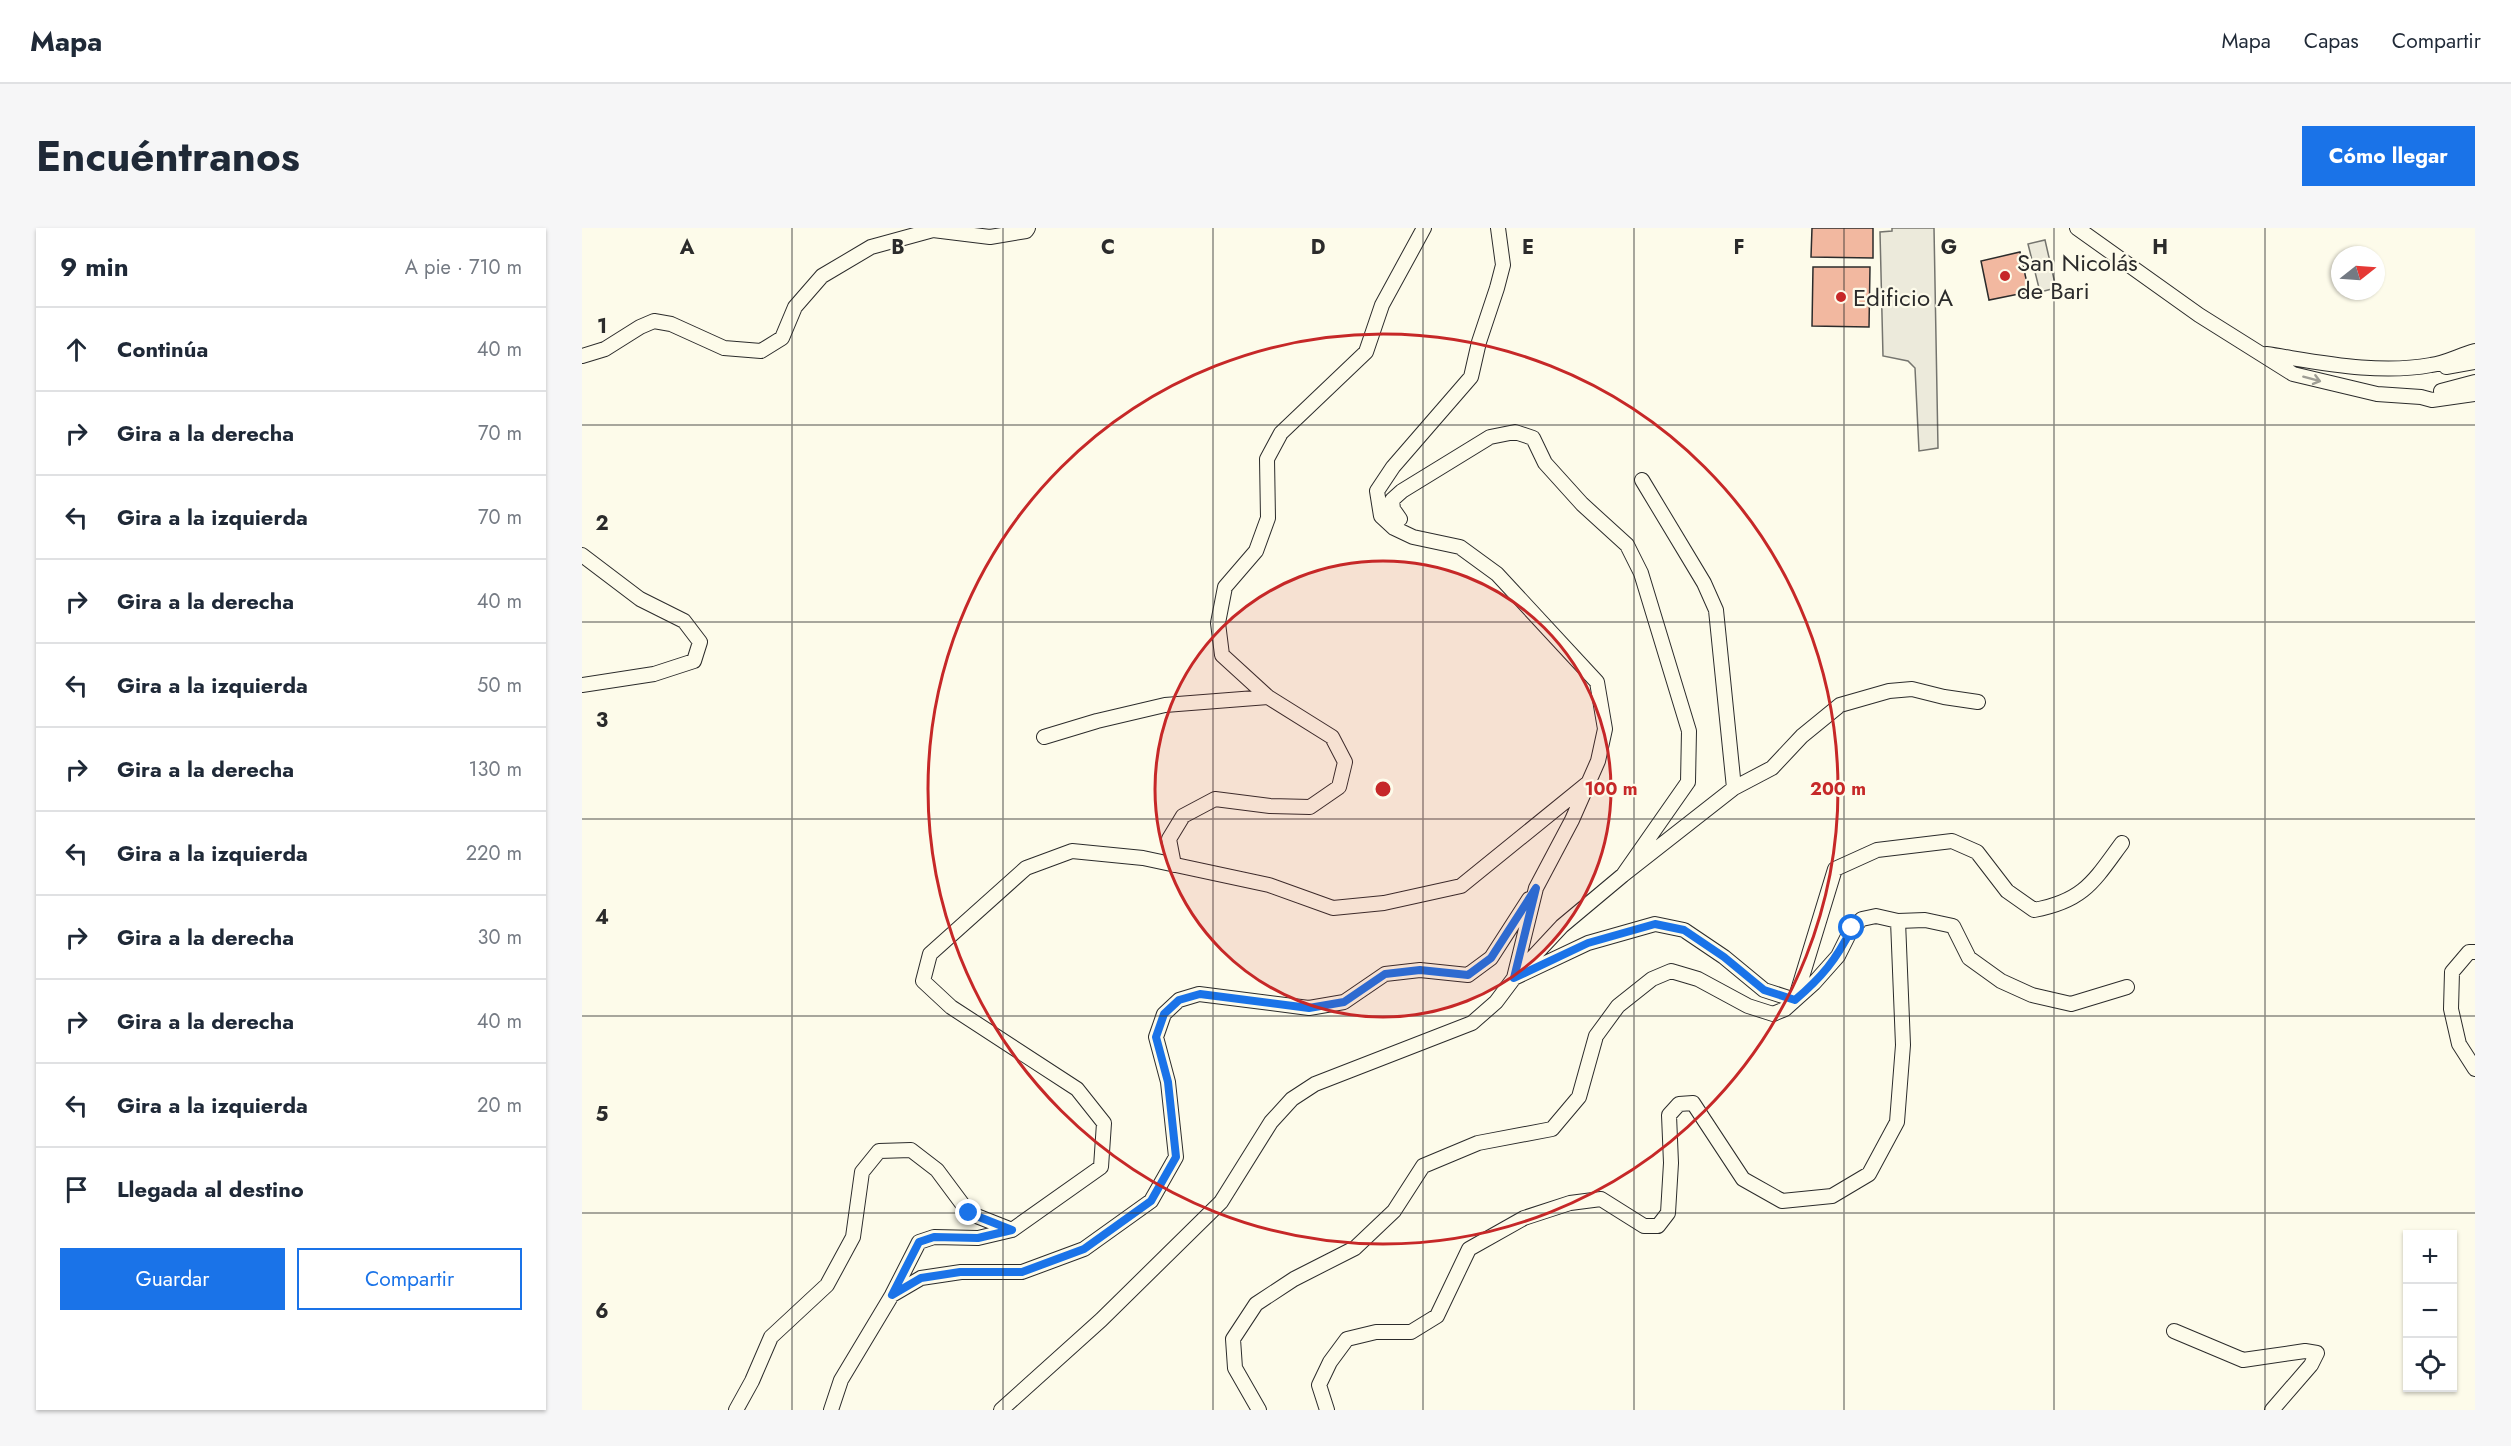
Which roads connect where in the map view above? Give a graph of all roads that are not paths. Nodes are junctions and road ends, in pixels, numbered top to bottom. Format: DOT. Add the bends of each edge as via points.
graph roads {
  1 [pos="1028,228"];
  2 [pos="1424,228"];
  3 [pos="1498,228"];
  4 [pos="2077,228"];
  5 [pos="2475,351"];
  6 [pos="2260,353"];
  7 [pos="582,356"];
  8 [pos="2475,362"];
  9 [pos="2433,365"];
  10 [pos="2475,382"];
  11 [pos="2475,394"];
  12 [pos="2421,397"];
  13 [pos="2475,403"];
  14 [pos="1642,480"];
  15 [pos="1400,519"];
  16 [pos="582,555"];
  17 [pos="582,685"];
  18 [pos="1268,697"];
  19 [pos="1978,702"];
  20 [pos="1044,737"];
  21 [pos="1588,783"];
  22 [pos="1734,788"];
  23 [pos="2122,843"];
  24 [pos="1174,865"];
  25 [pos="1623,875"];
  26 [pos="1536,888"];
  27 [pos="1898,921"];
  28 [pos="2475,952"];
  29 [pos="1514,978"];
  30 [pos="2127,987"];
  31 [pos="1795,1000"];
  32 [pos="2475,1069"];
  33 [pos="1012,1230"];
  34 [pos="892,1295"];
  35 [pos="2174,1331"];
  36 [pos="736,1410"];
  37 [pos="831,1410"];
  38 [pos="1001,1410"];
  39 [pos="1259,1410"];
  40 [pos="1327,1410"];
  41 [pos="2272,1410"];
  1 -- 7 [label="street" via="990,237 933,230 871,247 822,276 795,307 782,338 761,351 724,348 671,324 654,321 605,349"];
  2 -- 18 [label="street" via="1382,305 1366,352 1281,433 1267,459 1268,518 1256,551 1225,586 1218,623 1222,655"];
  3 -- 21 [label="street" via="1503,265 1472,377 1393,467 1377,490 1378,499 1381,516 1394,528 1413,537 1460,547 1497,574 1596,682 1605,729"];
  4 -- 6 [label="street" via="2199,315"];
  5 -- 9 [label="street"];
  6 -- 9 [label="street" via="2359,367"];
  6 -- 12 [label="street, one-way" via="2293,374 2313,380 2377,394"];
  8 -- 9 [label="street" via="2443,368"];
  10 -- 12 [label="street"];
  11 -- 12 [label="street" via="2437,400"];
  12 -- 13 [label="street" via="2440,407"];
  14 -- 22 [label="street" via="1716,610"];
  15 -- 25 [label="street" via="1392,500 1402,491 1490,437 1515,432 1533,438 1545,463 1627,545 1641,573 1689,731 1690,751 1688,782"];
  16 -- 17 [label="street" via="640,599 684,621 700,642 693,661 654,674"];
  18 -- 20 [label="street" via="1165,705"];
  18 -- 24 [label="street" via="1332,737 1345,762 1339,787 1310,807 1215,799 1183,816 1169,839"];
  19 -- 22 [label="street" via="1912,688 1840,705 1802,736 1772,768"];
  21 -- 24 [label="street" via="1461,886 1384,903 1333,908 1269,885"];
  21 -- 26 [label="street"];
  22 -- 25 [label="street"];
  23 -- 31 [label="street" via="2089,887 2056,906 2034,910 2007,891 1977,852 1952,841 1877,850 1835,869"];
  24 -- 33 [label="street" via="1072,851 1026,868 930,954 923,981 951,1007 1077,1089 1104,1123 1101,1167"];
  25 -- 29 [label="street" via="1562,926"];
  26 -- 29 [label="street"];
  26 -- 34 [label="street" via="1491,958 1468,975 1420,970 1385,974 1344,1002 1309,1008 1200,994 1179,1000 1164,1014 1156,1037 1168,1082 1176,1157 1151,1201 1084,1249 1022,1272 960,1272 921,1278"];
  27 -- 30 [label="street" via="1925,920 1953,926 1969,958 2001,981 2032,995 2071,1004"];
  27 -- 31 [label="street" via="1876,916 1862,919 1852,928 1838,956"];
  27 -- 40 [label="street" via="1903,1045 1897,1122 1869,1174 1832,1196 1782,1201 1743,1179 1693,1103 1678,1104 1669,1115 1668,1213 1658,1226 1644,1226 1601,1199 1570,1203 1524,1218 1469,1249 1437,1316 1411,1332 1376,1332 1347,1339 1319,1384"];
  28 -- 32 [label="street" via="2469,952 2452,972 2451,1010 2459,1044"];
  29 -- 31 [label="street" via="1588,943 1655,924 1684,930 1764,990"];
  29 -- 38 [label="street" via="1496,1002 1472,1023 1315,1084 1292,1099 1271,1122 1221,1202 1101,1320"];
  31 -- 39 [label="street" via="1773,1014 1748,1006 1698,979 1671,971 1652,979 1618,1006 1596,1035 1580,1096 1552,1129 1478,1143 1423,1167 1394,1211 1355,1248 1294,1279 1256,1305 1233,1339 1235,1368"];
  33 -- 34 [label="street" via="978,1238 934,1237 919,1242"];
  33 -- 36 [label="street" via="969,1213 937,1170 911,1150 879,1151 862,1172 853,1237 827,1285 771,1337"];
  34 -- 37 [label="street" via="841,1380"];
  35 -- 41 [label="street" via="2243,1360 2305,1351 2317,1353"];
}
